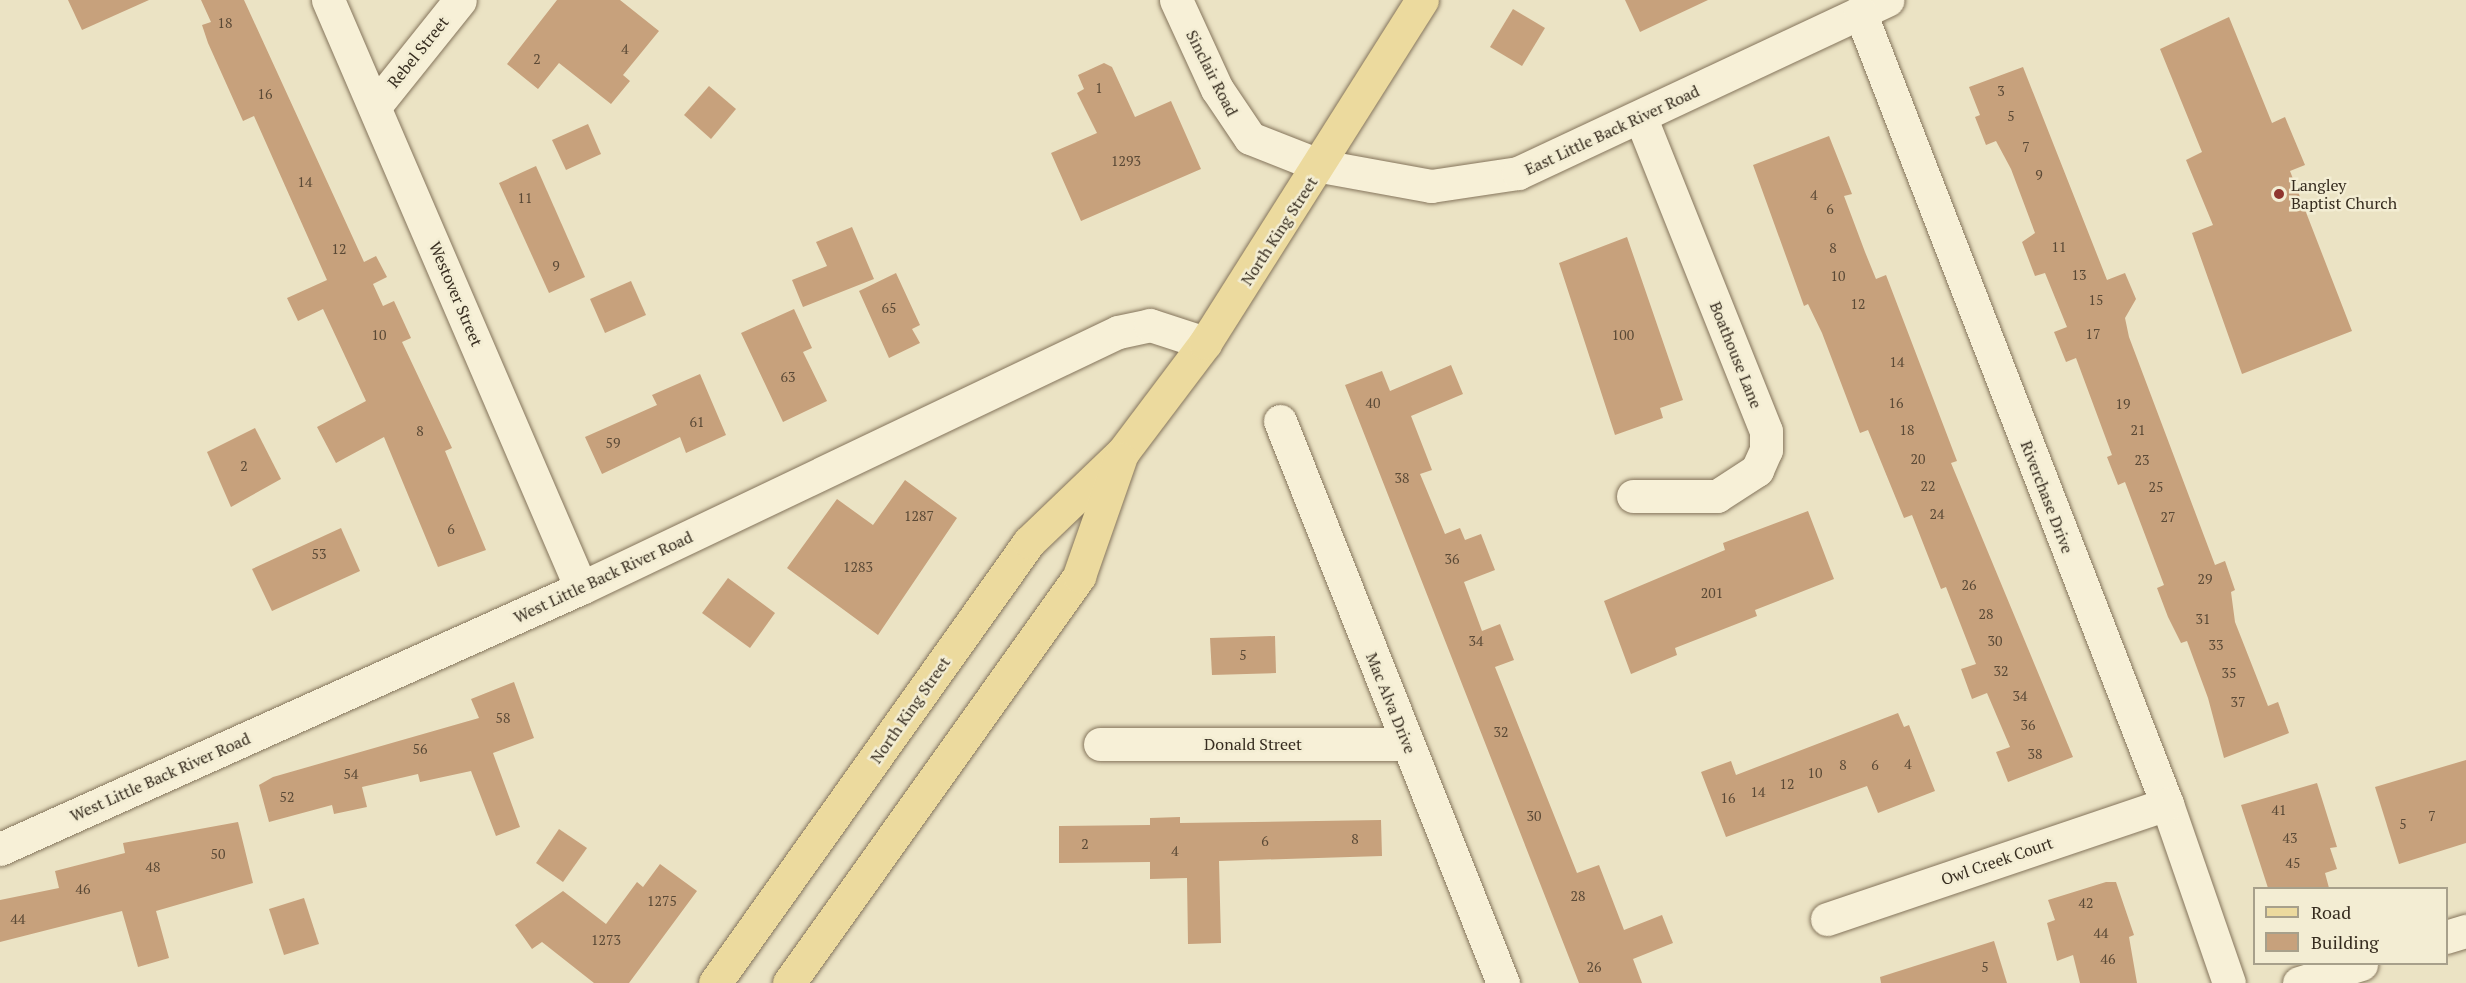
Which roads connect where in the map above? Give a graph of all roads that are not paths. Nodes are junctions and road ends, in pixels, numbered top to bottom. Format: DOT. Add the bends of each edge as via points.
graph roads {
  1 [pos="328,0"];
  2 [pos="460,0"];
  3 [pos="1176,0"];
  4 [pos="1422,0"];
  5 [pos="1873,6"];
  6 [pos="375,105"];
  7 [pos="1641,118"];
  8 [pos="1321,166"];
  9 [pos="1204,343"];
  10 [pos="1280,422"];
  11 [pos="1123,452"];
  12 [pos="1633,496"];
  13 [pos="581,588"];
  14 [pos="1100,744"];
  15 [pos="1407,744"];
  16 [pos="2167,804"];
  17 [pos="0,849"];
  18 [pos="1827,918"];
  19 [pos="2466,931"];
  20 [pos="2448,936"];
  21 [pos="2355,965"];
  22 [pos="715,983"];
  23 [pos="789,983"];
  24 [pos="1503,983"];
  25 [pos="2229,983"];
  26 [pos="2299,983"];
  1 -- 6 [label="street, Westover Street"];
  2 -- 6 [label="street, Rebel Street"];
  3 -- 8 [label="street, Sinclair Road" via="1217,89 1250,138"];
  4 -- 8 [label="main road, North King Street"];
  5 -- 7 [label="street, East Little Back River Road"];
  5 -- 16 [label="street, Riverchase Drive"];
  6 -- 13 [label="street, Westover Street"];
  7 -- 8 [label="street, East Little Back River Road" via="1518,173 1485,181 1408,185"];
  7 -- 12 [label="street, Boathouse Lane" via="1766,431 1766,450 1757,470 1717,496"];
  8 -- 9 [label="main road, North King Street"];
  9 -- 11 [label="main road, North King Street"];
  9 -- 13 [label="street, West Little Back River Road" via="1150,325 1118,332"];
  10 -- 15 [label="street, Mac Alva Drive"];
  11 -- 22 [label="main road, North King Street" via="1029,542"];
  11 -- 23 [label="main road, North King Street" via="1079,576"];
  13 -- 17 [label="street, West Little Back River Road"];
  14 -- 15 [label="street, Donald Street"];
  15 -- 24 [label="street, Mac Alva Drive"];
  16 -- 18 [label="street, Owl Creek Court"];
  16 -- 25 [label="street, Riverchase Drive"];
  19 -- 20 [label="street"];
  21 -- 26 [label="street"];
}
